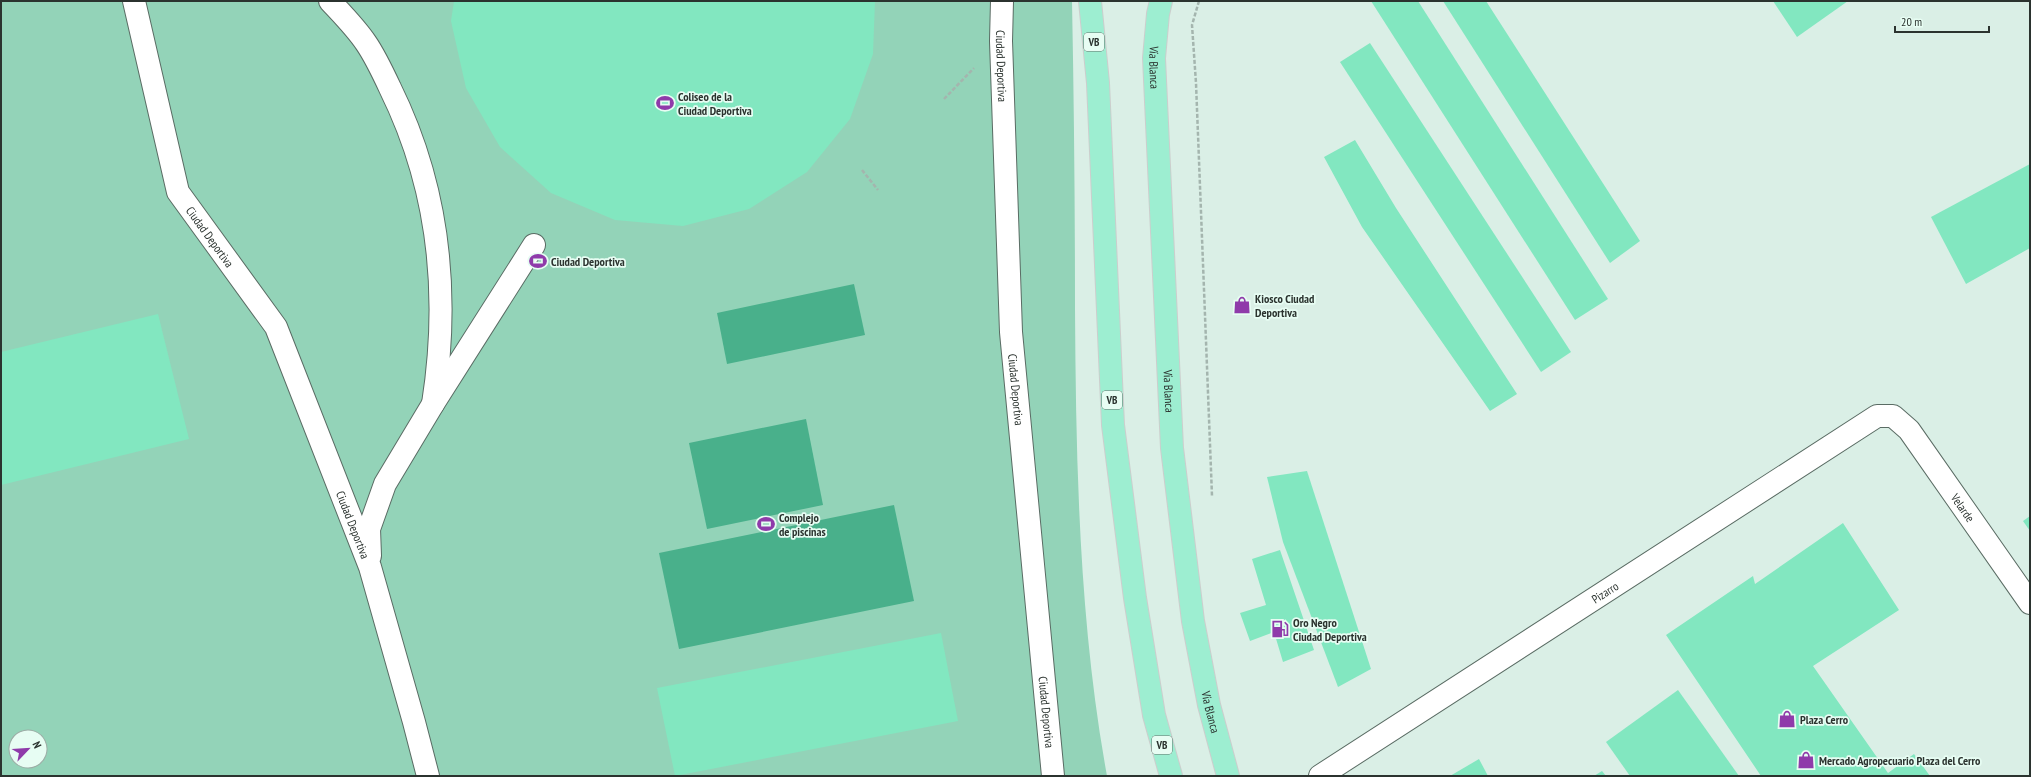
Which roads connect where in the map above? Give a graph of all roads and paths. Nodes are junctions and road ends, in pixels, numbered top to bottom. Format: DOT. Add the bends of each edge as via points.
graph roads {
  1 [pos="134,1"];
  2 [pos="330,1"];
  3 [pos="1002,1"];
  4 [pos="1090,1"];
  5 [pos="1161,1"];
  6 [pos="1199,1"];
  7 [pos="862,170"];
  8 [pos="878,190"];
  9 [pos="534,245"];
  10 [pos="433,404"];
  11 [pos="1893,416"];
  12 [pos="1212,496"];
  13 [pos="370,567"];
  14 [pos="2030,603"];
  15 [pos="428,776"];
  16 [pos="1053,776"];
  17 [pos="1171,776"];
  18 [pos="1228,776"];
  19 [pos="1320,776"];
  1 -- 13 [label="street, Ciudad Deportiva" via="178,192 276,327"];
  2 -- 10 [label="street" via="366,42 404,116 423,168 433,213 441,309 439,366"];
  3 -- 16 [label="street, Ciudad Deportiva" via="1011,332"];
  4 -- 17 [label="main road, VB" via="1098,83 1113,425 1135,598 1154,715"];
  5 -- 18 [label="main road, Vía Blanca" via="1154,58 1172,448 1193,621 1209,705"];
  6 -- 12 [label="path" via="1192,26"];
  7 -- 8 [label="path"];
  9 -- 10 [label="street"];
  10 -- 13 [label="street" via="385,484 370,529"];
  11 -- 14 [label="street, Velarde" via="1910,430"];
  11 -- 19 [label="street, Pizarro" via="1877,416"];
  13 -- 15 [label="street, Ciudad Deportiva"];
}
